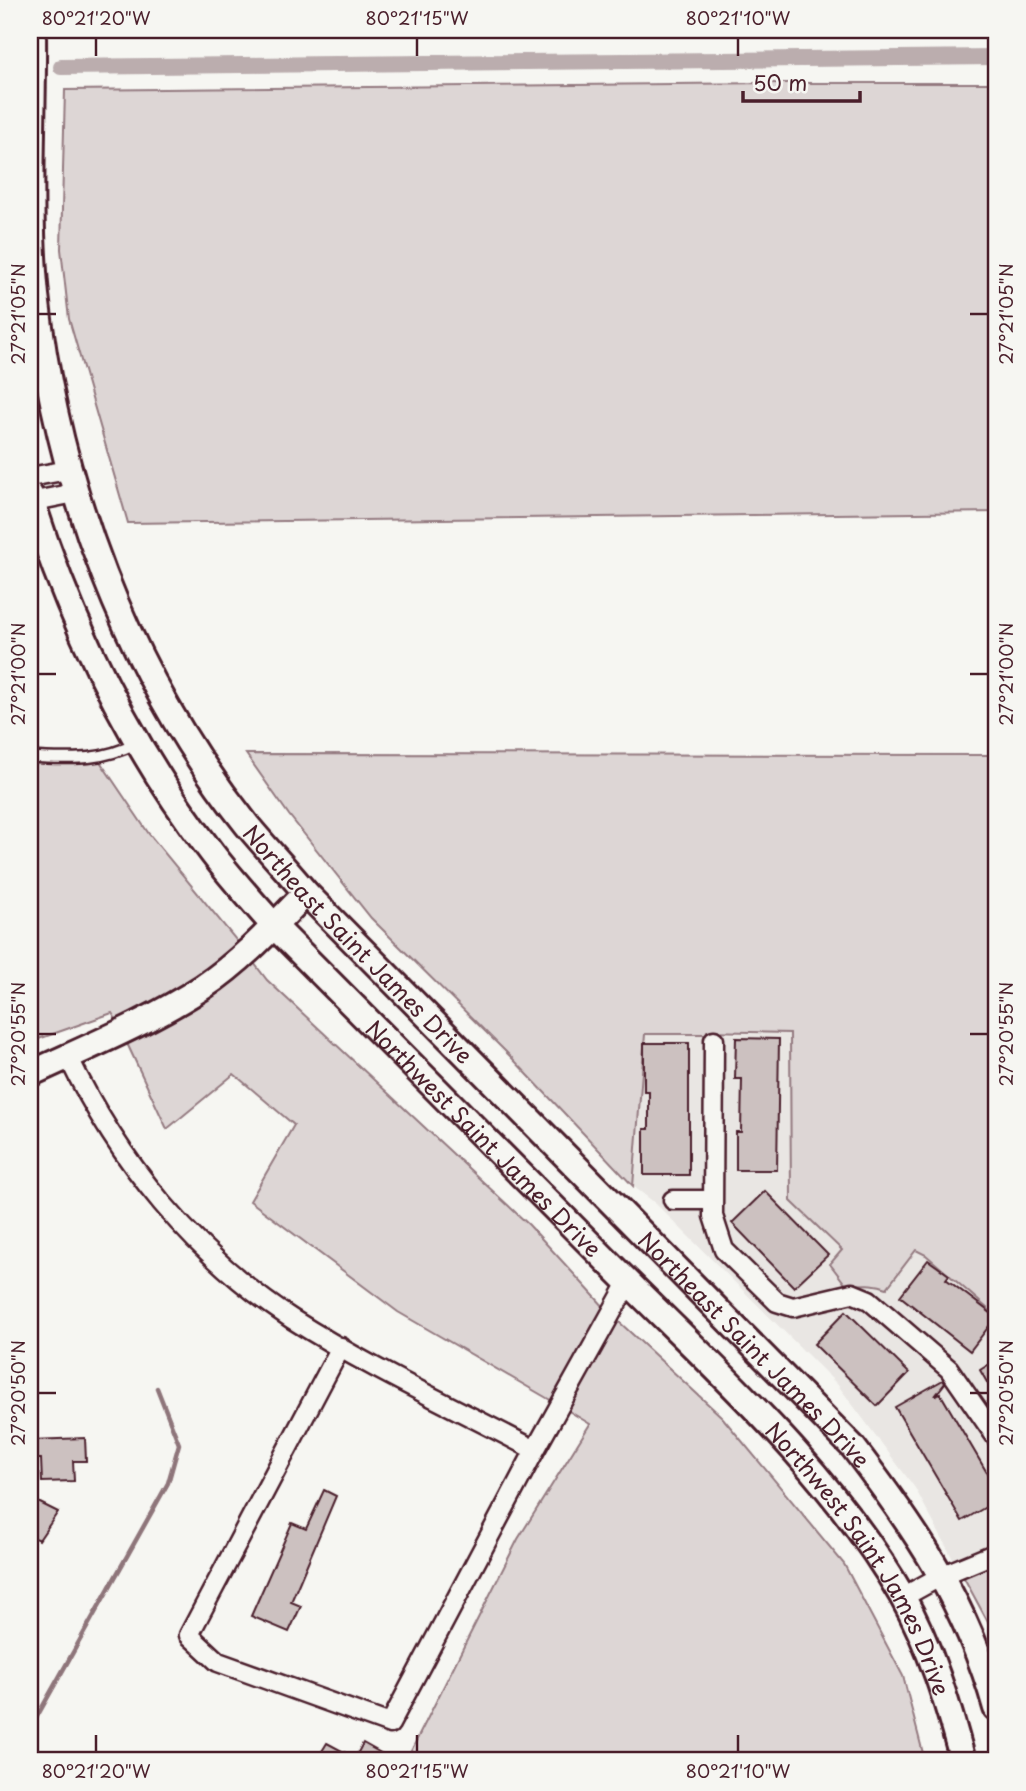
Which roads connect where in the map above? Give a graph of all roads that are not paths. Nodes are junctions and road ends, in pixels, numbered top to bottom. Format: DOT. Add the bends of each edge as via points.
graph roads {
  1 [pos="33,30"];
  2 [pos="30,477"];
  3 [pos="72,481"];
  4 [pos="30,500"];
  5 [pos="139,743"];
  6 [pos="30,757"];
  7 [pos="306,893"];
  8 [pos="274,926"];
  9 [pos="715,1040"];
  10 [pos="68,1056"];
  11 [pos="30,1074"];
  12 [pos="673,1200"];
  13 [pos="713,1200"];
  14 [pos="628,1283"];
  15 [pos="341,1348"];
  16 [pos="996,1437"];
  17 [pos="534,1450"];
  18 [pos="996,1553"];
  19 [pos="943,1575"];
  20 [pos="902,1597"];
  21 [pos="996,1708"];
  22 [pos="963,1761"];
  1 -- 3 [label="main road, Northeast Saint James Drive" via="36,293 51,398"];
  2 -- 3 [label="street"];
  3 -- 4 [label="street"];
  3 -- 7 [label="main road, Northeast Saint James Drive" via="117,605 167,704 247,824"];
  4 -- 5 [label="main road, Northwest Saint James Drive" via="70,609"];
  5 -- 6 [label="lane" via="97,758"];
  5 -- 8 [label="main road, Northwest Saint James Drive" via="213,853"];
  7 -- 8 [label="main road"];
  7 -- 19 [label="main road, Northeast Saint James Drive" via="816,1406 892,1498"];
  8 -- 10 [label="main road" via="234,963 170,1008"];
  8 -- 14 [label="main road, Northwest Saint James Drive"];
  9 -- 13 [label="street"];
  10 -- 11 [label="main road"];
  10 -- 15 [label="street" via="85,1093 144,1184 189,1233 250,1287"];
  12 -- 13 [label="street"];
  13 -- 16 [label="street" via="716,1232 724,1250 777,1302 793,1307 852,1293 869,1300 950,1369"];
  14 -- 17 [label="street"];
  14 -- 20 [label="main road, Northwest Saint James Drive" via="816,1475 856,1524"];
  15 -- 17 [label="street"];
  15 -- 17 [label="street" via="189,1635 218,1662 390,1724"];
  18 -- 19 [label="street"];
  19 -- 20 [label="street"];
  19 -- 21 [label="main road, Northeast Saint James Drive" via="966,1622"];
  20 -- 22 [label="main road, Northwest Saint James Drive" via="928,1653"];
}
